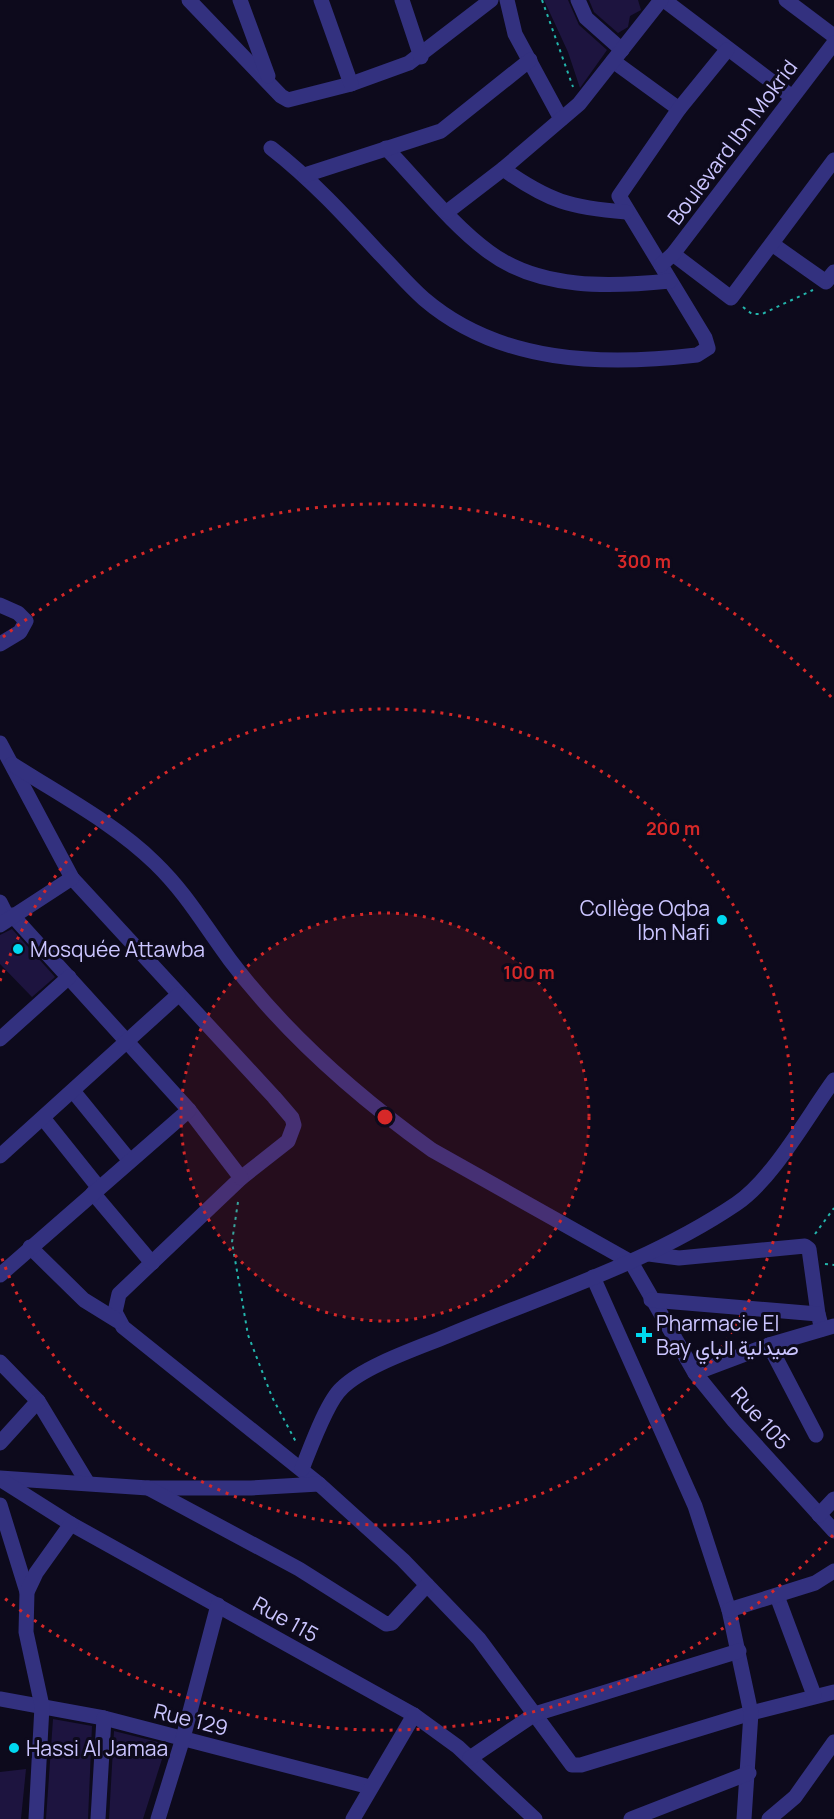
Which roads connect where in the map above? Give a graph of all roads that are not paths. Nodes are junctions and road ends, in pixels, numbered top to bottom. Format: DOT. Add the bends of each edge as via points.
graph roads {
  1 [pos="189,0"];
  2 [pos="240,0"];
  3 [pos="321,0"];
  4 [pos="402,0"];
  5 [pos="491,0"];
  6 [pos="507,0"];
  7 [pos="578,0"];
  8 [pos="662,0"];
  9 [pos="786,0"];
  10 [pos="648,7"];
  11 [pos="834,36"];
  12 [pos="834,43"];
  13 [pos="727,50"];
  14 [pos="618,55"];
  15 [pos="421,57"];
  16 [pos="530,60"];
  17 [pos="270,81"];
  18 [pos="351,84"];
  19 [pos="792,97"];
  20 [pos="679,109"];
  21 [pos="561,119"];
  22 [pos="271,148"];
  23 [pos="386,148"];
  24 [pos="834,160"];
  25 [pos="503,169"];
  26 [pos="305,175"];
  27 [pos="447,212"];
  28 [pos="626,212"];
  29 [pos="772,244"];
  30 [pos="673,254"];
  31 [pos="661,265"];
  32 [pos="830,277"];
  33 [pos="670,281"];
  34 [pos="0,605"];
  35 [pos="0,644"];
  36 [pos="0,743"];
  37 [pos="11,764"];
  38 [pos="72,878"];
  39 [pos="0,902"];
  40 [pos="7,920"];
  41 [pos="69,977"];
  42 [pos="178,995"];
  43 [pos="0,1039"];
  44 [pos="128,1041"];
  45 [pos="832,1086"];
  46 [pos="73,1091"];
  47 [pos="189,1110"];
  48 [pos="43,1118"];
  49 [pos="0,1156"];
  50 [pos="130,1161"];
  51 [pos="241,1178"];
  52 [pos="96,1190"];
  53 [pos="30,1247"];
  54 [pos="649,1254"];
  55 [pos="631,1262"];
  56 [pos="152,1263"];
  57 [pos="0,1275"];
  58 [pos="593,1277"];
  59 [pos="651,1300"];
  60 [pos="818,1314"];
  61 [pos="118,1321"];
  62 [pos="828,1328"];
  63 [pos="769,1345"];
  64 [pos="0,1362"];
  65 [pos="696,1373"];
  66 [pos="38,1401"];
  67 [pos="816,1435"];
  68 [pos="0,1443"];
  69 [pos="304,1463"];
  70 [pos="0,1478"];
  71 [pos="87,1482"];
  72 [pos="320,1484"];
  73 [pos="148,1488"];
  74 [pos="834,1499"];
  75 [pos="0,1505"];
  76 [pos="819,1515"];
  77 [pos="71,1524"];
  78 [pos="834,1531"];
  79 [pos="834,1571"];
  80 [pos="428,1585"];
  81 [pos="27,1592"];
  82 [pos="777,1596"];
  83 [pos="218,1605"];
  84 [pos="729,1610"];
  85 [pos="740,1651"];
  86 [pos="834,1692"];
  87 [pos="814,1695"];
  88 [pos="0,1699"];
  89 [pos="42,1706"];
  90 [pos="751,1713"];
  91 [pos="535,1714"];
  92 [pos="414,1715"];
  93 [pos="104,1718"];
  94 [pos="183,1738"];
  95 [pos="834,1742"];
  96 [pos="470,1758"];
  97 [pos="749,1773"];
  98 [pos="370,1787"];
  99 [pos="36,1819"];
  100 [pos="98,1819"];
  101 [pos="158,1819"];
  102 [pos="353,1819"];
  103 [pos="535,1819"];
  104 [pos="631,1819"];
  105 [pos="744,1819"];
  106 [pos="769,1819"];
  1 -- 17 [label="street"];
  2 -- 17 [label="street"];
  3 -- 18 [label="street"];
  4 -- 15 [label="street"];
  5 -- 15 [label="street"];
  6 -- 16 [label="street" via="512,26"];
  7 -- 14 [label="street" via="586,18"];
  8 -- 10 [label="street"];
  8 -- 13 [label="street"];
  9 -- 11 [label="street"];
  10 -- 14 [label="street"];
  12 -- 19 [label="street, Boulevard Ibn Mokrid"];
  13 -- 19 [label="street"];
  13 -- 20 [label="street"];
  14 -- 20 [label="street"];
  14 -- 21 [label="street" via="579,104"];
  15 -- 18 [label="street"];
  16 -- 21 [label="street"];
  16 -- 23 [label="street" via="441,131"];
  17 -- 18 [label="street" via="288,100"];
  19 -- 30 [label="street, Boulevard Ibn Mokrid"];
  20 -- 28 [label="street" via="619,194"];
  21 -- 25 [label="street"];
  22 -- 26 [label="street"];
  23 -- 26 [label="street"];
  23 -- 27 [label="street"];
  24 -- 29 [label="street"];
  25 -- 27 [label="street"];
  25 -- 28 [label="street" via="553,201 591,210"];
  26 -- 33 [label="street" via="424,300 463,327 518,350 609,360 657,359 704,352 708,348 705,338"];
  27 -- 33 [label="street" via="490,254 550,279 605,285"];
  28 -- 31 [label="street"];
  29 -- 30 [label="street" via="731,298"];
  29 -- 32 [label="street"];
  30 -- 31 [label="street, Boulevard Ibn Mokrid"];
  31 -- 33 [label="street"];
  34 -- 35 [label="street" via="26,621 20,632"];
  36 -- 37 [label="street"];
  37 -- 38 [label="street"];
  37 -- 55 [label="street" via="108,826 153,861 198,911 230,960 263,999 314,1053 407,1132 432,1150"];
  38 -- 40 [label="street"];
  38 -- 42 [label="street"];
  39 -- 40 [label="street"];
  40 -- 41 [label="street"];
  41 -- 43 [label="street"];
  41 -- 44 [label="street"];
  42 -- 44 [label="street"];
  42 -- 51 [label="street" via="292,1118 294,1125 288,1141"];
  44 -- 46 [label="street"];
  44 -- 47 [label="street"];
  45 -- 54 [label="street" via="748,1195"];
  46 -- 48 [label="street"];
  46 -- 50 [label="street"];
  47 -- 50 [label="street"];
  47 -- 51 [label="street"];
  48 -- 49 [label="street"];
  48 -- 52 [label="street"];
  50 -- 52 [label="street"];
  51 -- 56 [label="street"];
  52 -- 53 [label="street"];
  52 -- 56 [label="street"];
  53 -- 57 [label="street"];
  53 -- 61 [label="street" via="84,1300"];
  54 -- 55 [label="street"];
  54 -- 60 [label="street" via="679,1258 806,1246"];
  55 -- 58 [label="street"];
  55 -- 59 [label="street, Rue 105"];
  56 -- 61 [label="street" via="119,1294 115,1312"];
  58 -- 69 [label="street" via="411,1350 350,1381 336,1394"];
  58 -- 84 [label="street" via="695,1506"];
  59 -- 60 [label="street"];
  59 -- 65 [label="street, Rue 105"];
  60 -- 62 [label="street"];
  61 -- 69 [label="street"];
  62 -- 63 [label="street"];
  63 -- 65 [label="street"];
  63 -- 67 [label="street"];
  64 -- 66 [label="street"];
  65 -- 76 [label="street, Rue 105"];
  66 -- 68 [label="street"];
  66 -- 71 [label="street"];
  69 -- 72 [label="street"];
  70 -- 71 [label="street"];
  70 -- 77 [label="street, Rue 115"];
  71 -- 73 [label="street"];
  72 -- 73 [label="street"];
  72 -- 80 [label="street"];
  73 -- 80 [label="street" via="299,1569 386,1624 392,1623"];
  74 -- 76 [label="street"];
  75 -- 81 [label="street"];
  76 -- 78 [label="street, Rue 105"];
  77 -- 81 [label="street"];
  77 -- 83 [label="street, Rue 115"];
  79 -- 82 [label="street" via="819,1582"];
  80 -- 91 [label="street" via="479,1639"];
  81 -- 89 [label="street" via="26,1632"];
  82 -- 84 [label="street"];
  82 -- 87 [label="street"];
  83 -- 92 [label="street, Rue 115"];
  83 -- 94 [label="street"];
  84 -- 85 [label="street"];
  85 -- 90 [label="street"];
  85 -- 91 [label="street"];
  86 -- 87 [label="street"];
  87 -- 90 [label="street"];
  88 -- 89 [label="street, Rue 129"];
  89 -- 93 [label="street, Rue 129"];
  89 -- 99 [label="street"];
  90 -- 91 [label="street" via="575,1766"];
  90 -- 97 [label="street"];
  91 -- 96 [label="street"];
  92 -- 96 [label="street, Rue 115"];
  92 -- 98 [label="street"];
  93 -- 94 [label="street, Rue 129"];
  93 -- 100 [label="street"];
  94 -- 98 [label="street, Rue 129"];
  94 -- 101 [label="street"];
  95 -- 106 [label="street" via="800,1791"];
  96 -- 103 [label="street, Rue 115"];
  97 -- 104 [label="street"];
  97 -- 105 [label="street"];
  98 -- 102 [label="street"];
}
